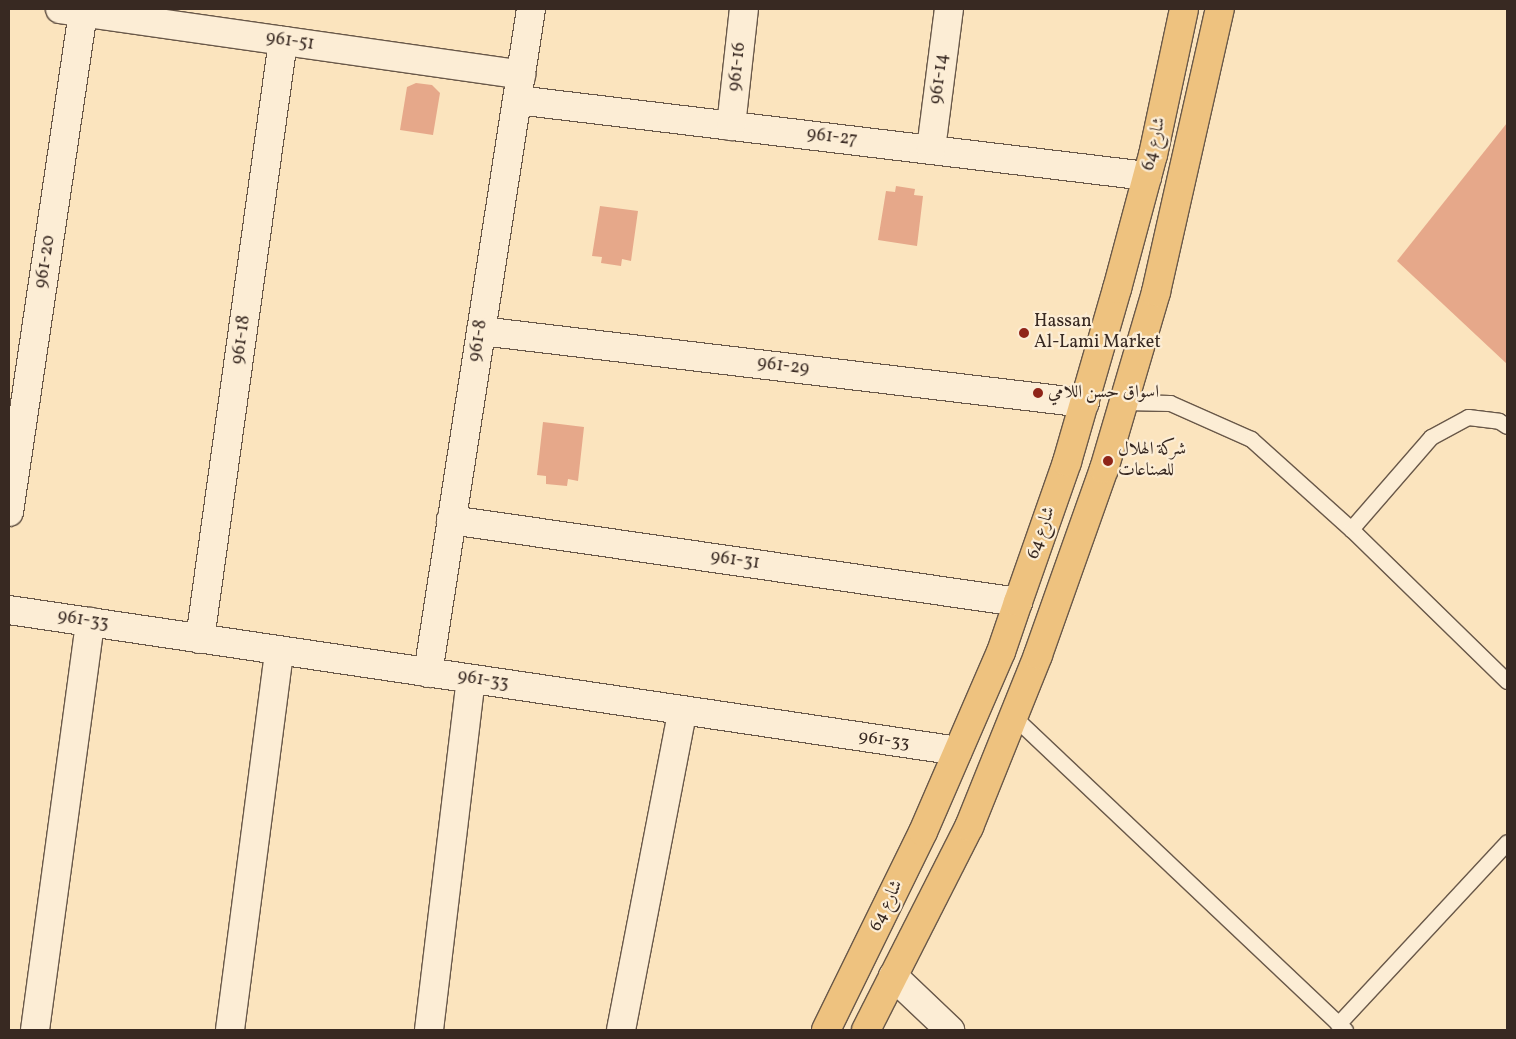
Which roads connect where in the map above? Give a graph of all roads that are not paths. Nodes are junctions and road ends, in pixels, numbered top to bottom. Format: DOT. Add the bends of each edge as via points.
graph roads {
  1 [pos="531,9"];
  2 [pos="744,9"];
  3 [pos="949,9"];
  4 [pos="1184,9"];
  5 [pos="1220,9"];
  6 [pos="72,10"];
  7 [pos="283,41"];
  8 [pos="519,87"];
  9 [pos="731,126"];
  10 [pos="931,149"];
  11 [pos="1147,176"];
  12 [pos="481,331"];
  13 [pos="1124,402"];
  14 [pos="1085,403"];
  15 [pos="1507,426"];
  16 [pos="9,512"];
  17 [pos="451,520"];
  18 [pos="1351,529"];
  19 [pos="1018,602"];
  20 [pos="9,610"];
  21 [pos="90,622"];
  22 [pos="200,639"];
  23 [pos="279,650"];
  24 [pos="428,673"];
  25 [pos="471,680"];
  26 [pos="1507,680"];
  27 [pos="682,712"];
  28 [pos="1013,716"];
  29 [pos="958,751"];
  30 [pos="1507,842"];
  31 [pos="894,976"];
  32 [pos="874,1026"];
  33 [pos="1342,1027"];
  34 [pos="36,1030"];
  35 [pos="230,1030"];
  36 [pos="429,1030"];
  37 [pos="621,1030"];
  38 [pos="826,1030"];
  39 [pos="950,1030"];
  1 -- 8 [label="street, 961-8"];
  2 -- 9 [label="street, 961-16"];
  3 -- 10 [label="street, 961-14"];
  4 -- 11 [label="main road, شارع 64"];
  5 -- 13 [label="main road, شارع 64" via="1158,282"];
  6 -- 7 [label="street, 961-51"];
  6 -- 16 [label="street, 961-20"];
  7 -- 8 [label="street, 961-51"];
  7 -- 22 [label="street, 961-18"];
  8 -- 9 [label="street, 961-27"];
  8 -- 12 [label="street, 961-8"];
  9 -- 10 [label="street, 961-27"];
  10 -- 11 [label="street, 961-27"];
  11 -- 14 [label="main road, شارع 64"];
  12 -- 14 [label="street, 961-29"];
  12 -- 17 [label="street, 961-8"];
  13 -- 18 [label="lane" via="1170,404 1251,439"];
  13 -- 28 [label="main road, شارع 64" via="1104,469"];
  14 -- 19 [label="main road, شارع 64"];
  15 -- 18 [label="lane" via="1499,420 1468,418 1431,437"];
  17 -- 19 [label="street, 961-31"];
  17 -- 24 [label="street, 961-8"];
  18 -- 26 [label="lane"];
  19 -- 29 [label="main road, شارع 64"];
  20 -- 21 [label="street, 961-33"];
  21 -- 22 [label="street, 961-33"];
  21 -- 34 [label="street"];
  22 -- 23 [label="street, 961-33"];
  23 -- 24 [label="street, 961-33"];
  23 -- 35 [label="street"];
  24 -- 25 [label="street, 961-33"];
  25 -- 27 [label="street, 961-33"];
  25 -- 36 [label="street"];
  27 -- 29 [label="street, 961-33"];
  27 -- 37 [label="street"];
  28 -- 31 [label="main road, شارع 64" via="968,827"];
  28 -- 33 [label="lane"];
  29 -- 38 [label="main road, شارع 64" via="923,832"];
  30 -- 33 [label="lane"];
  31 -- 32 [label="main road, شارع 64"];
  31 -- 39 [label="street"];
}
